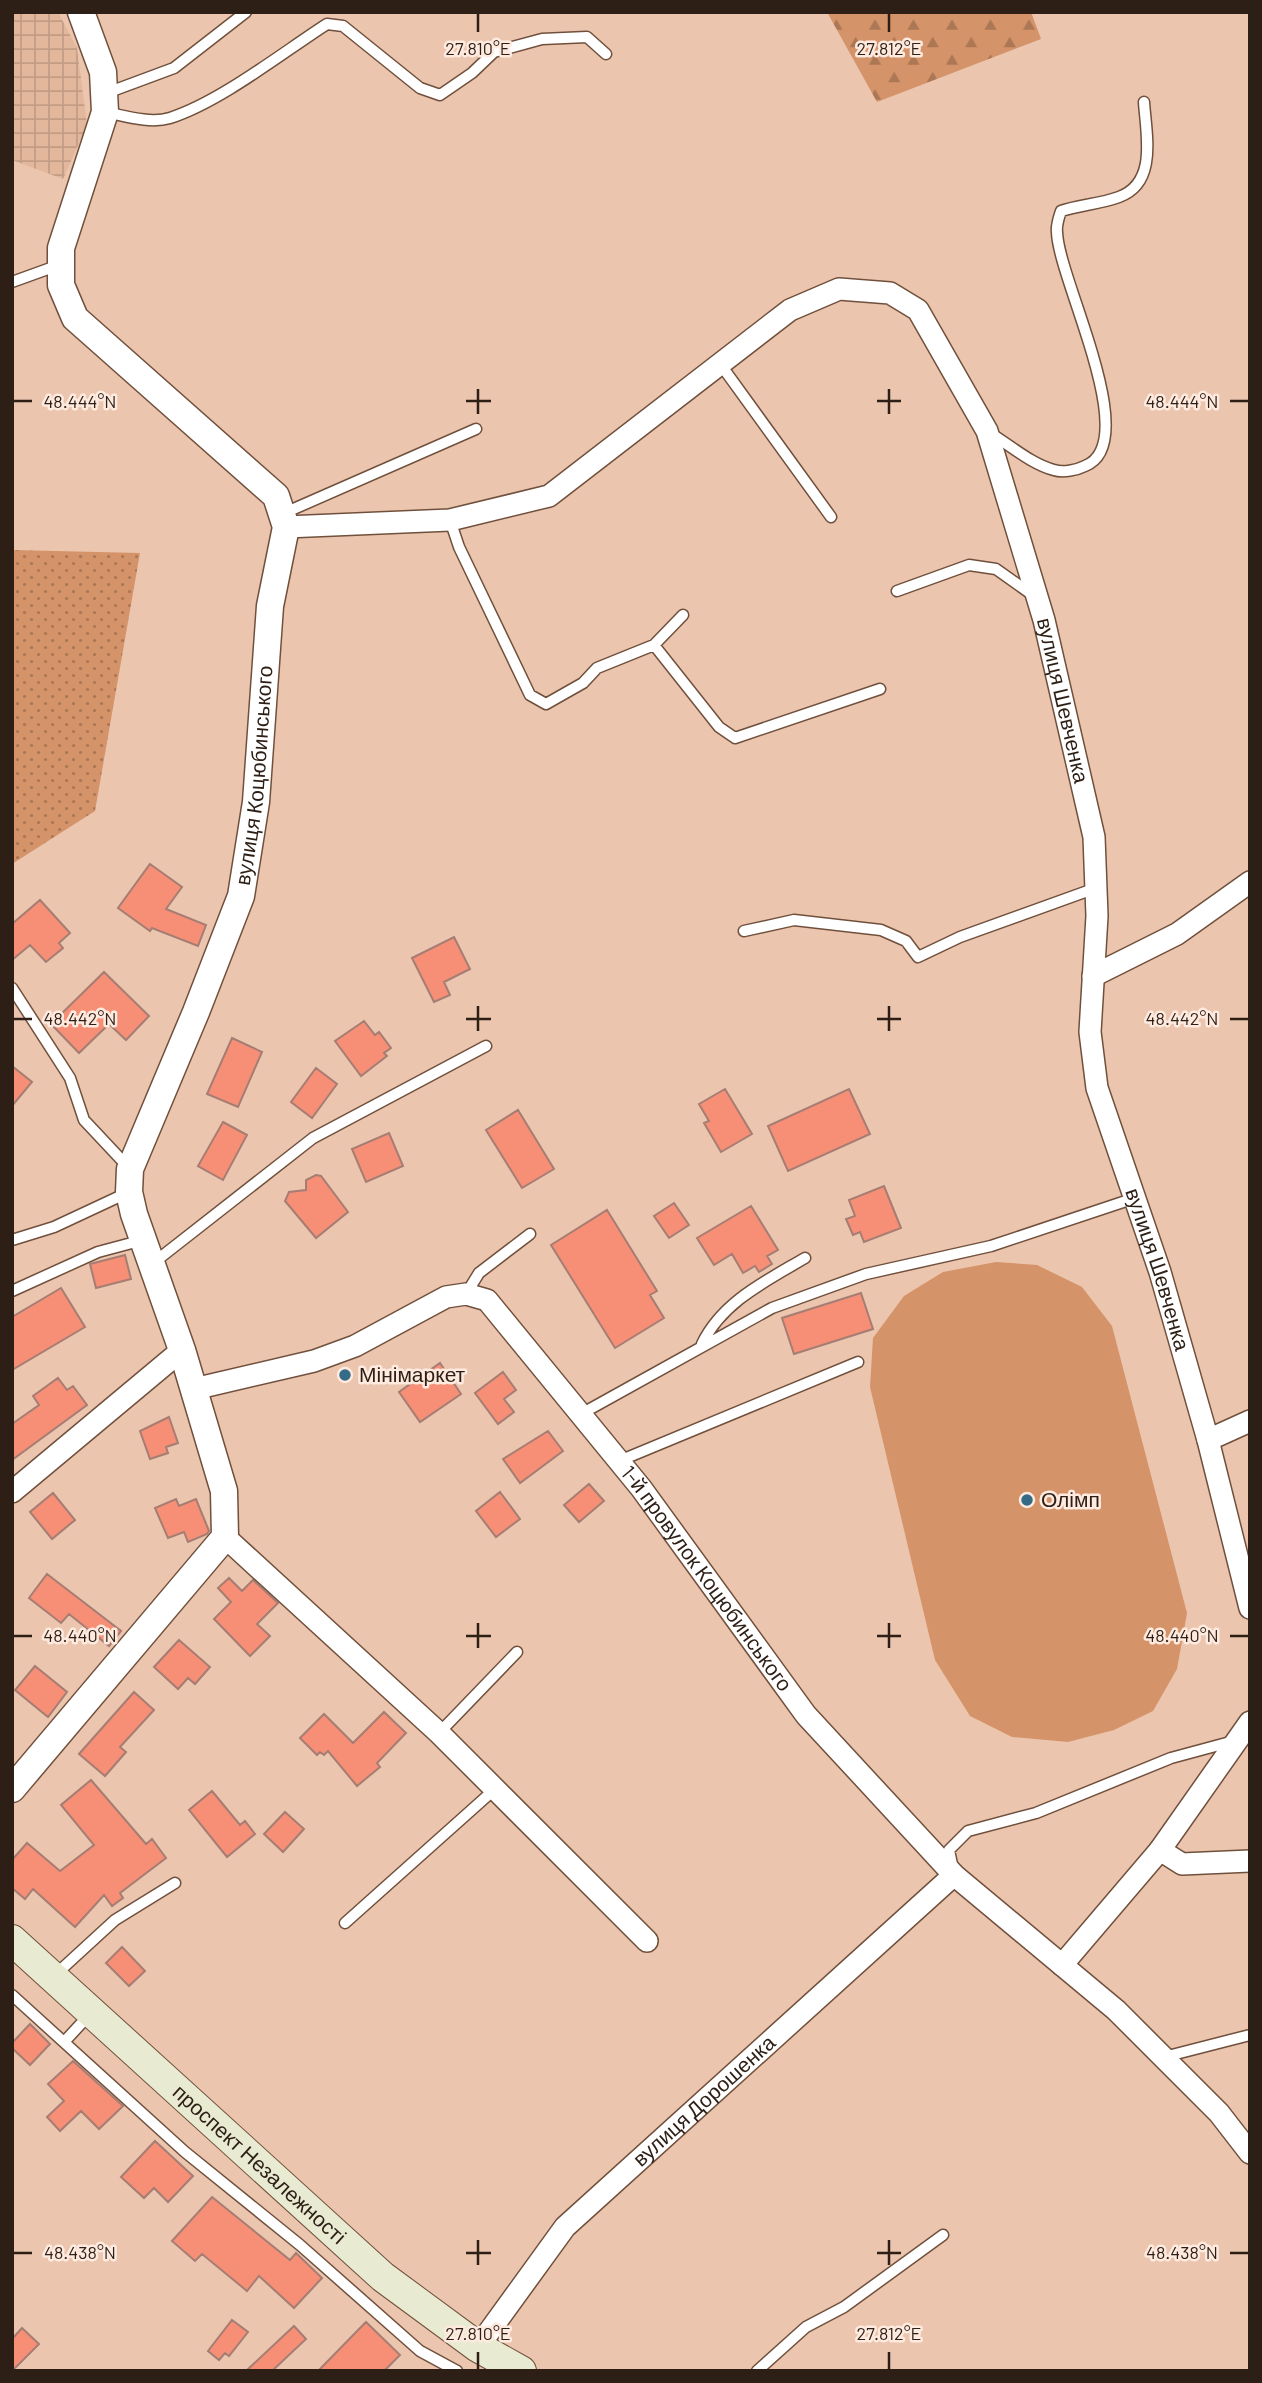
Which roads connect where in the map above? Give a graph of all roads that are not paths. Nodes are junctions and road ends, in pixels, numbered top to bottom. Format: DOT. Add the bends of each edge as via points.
graph roads {
  1 [pos="81,12"];
  2 [pos="246,12"];
  3 [pos="606,54"];
  4 [pos="1144,102"];
  5 [pos="105,103"];
  6 [pos="61,265"];
  7 [pos="12,282"];
  8 [pos="721,365"];
  9 [pos="476,429"];
  10 [pos="987,431"];
  11 [pos="831,517"];
  12 [pos="450,520"];
  13 [pos="284,521"];
  14 [pos="897,591"];
  15 [pos="1037,599"];
  16 [pos="683,615"];
  17 [pos="654,645"];
  18 [pos="880,689"];
  19 [pos="1250,882"];
  20 [pos="1096,888"];
  21 [pos="744,931"];
  22 [pos="1093,976"];
  23 [pos="12,988"];
  24 [pos="486,1046"];
  25 [pos="129,1180"];
  26 [pos="1132,1199"];
  27 [pos="530,1234"];
  28 [pos="12,1240"];
  29 [pos="148,1252"];
  30 [pos="805,1258"];
  31 [pos="12,1291"];
  32 [pos="466,1294"];
  33 [pos="702,1344"];
  34 [pos="182,1350"];
  35 [pos="858,1362"];
  36 [pos="194,1389"];
  37 [pos="581,1414"];
  38 [pos="1250,1421"];
  39 [pos="1208,1440"];
  40 [pos="619,1461"];
  41 [pos="12,1492"];
  42 [pos="225,1537"];
  43 [pos="1250,1608"];
  44 [pos="517,1652"];
  45 [pos="1244,1731"];
  46 [pos="439,1733"];
  47 [pos="495,1788"];
  48 [pos="12,1790"];
  49 [pos="1160,1850"];
  50 [pos="1250,1861"];
  51 [pos="954,1875"];
  52 [pos="175,1883"];
  53 [pos="345,1923"];
  54 [pos="12,1940"];
  55 [pos="648,1941"];
  56 [pos="1062,1965"];
  57 [pos="53,1977"];
  58 [pos="12,1995"];
  59 [pos="92,2012"];
  60 [pos="1250,2035"];
  61 [pos="64,2042"];
  62 [pos="1164,2057"];
  63 [pos="1250,2154"];
  64 [pos="943,2235"];
  65 [pos="386,2299"];
  66 [pos="497,2361"];
  67 [pos="457,2371"];
  68 [pos="757,2371"];
  1 -- 5 [label="street" via="103,72"];
  2 -- 5 [label="lane" via="174,68"];
  3 -- 5 [label="lane" via="587,37 541,39 494,52 440,95 420,88 343,26 327,23 203,102 168,118 141,118"];
  4 -- 10 [label="lane, вулиця Шевченка" via="1147,164 1138,186 1120,197 1061,211 1056,232 1101,386 1105,448 1096,462 1056,471"];
  5 -- 6 [label="street" via="61,247"];
  6 -- 7 [label="lane"];
  6 -- 13 [label="street" via="61,285 75,318 276,496"];
  8 -- 10 [label="street, вулиця Шевченка" via="790,310 839,289 890,293 918,310"];
  8 -- 11 [label="lane"];
  8 -- 12 [label="street" via="549,496"];
  9 -- 13 [label="lane"];
  10 -- 15 [label="street, вулиця Шевченка"];
  12 -- 13 [label="street"];
  12 -- 17 [label="lane" via="530,695 546,704 597,668"];
  13 -- 25 [label="street, вулиця Коцюбинського" via="270,606 256,802 241,896"];
  14 -- 15 [label="lane" via="969,565 996,569"];
  15 -- 20 [label="street, вулиця Шевченка" via="1094,837"];
  16 -- 17 [label="lane"];
  17 -- 18 [label="lane" via="719,727 735,738"];
  19 -- 22 [label="street" via="1177,934"];
  20 -- 21 [label="lane" via="918,957 906,941 881,930 794,920"];
  20 -- 22 [label="street, вулиця Шевченка"];
  22 -- 26 [label="street, вулиця Шевченка" via="1090,1032 1097,1088"];
  23 -- 25 [label="lane" via="70,1078 83,1120"];
  24 -- 29 [label="lane" via="313,1138"];
  25 -- 28 [label="lane" via="54,1227"];
  25 -- 29 [label="street"];
  26 -- 33 [label="lane" via="991,1246 866,1274 772,1308"];
  26 -- 39 [label="street, вулиця Шевченка" via="1160,1272"];
  27 -- 32 [label="lane" via="479,1273"];
  29 -- 31 [label="lane" via="98,1252"];
  29 -- 34 [label="street"];
  30 -- 33 [label="lane" via="748,1292 712,1323"];
  32 -- 36 [label="street" via="446,1297 355,1346 314,1361"];
  32 -- 37 [label="street, 1-й провулок Коцюбинського" via="487,1300"];
  33 -- 37 [label="lane"];
  34 -- 36 [label="street"];
  34 -- 41 [label="street"];
  35 -- 40 [label="lane"];
  36 -- 42 [label="street" via="224,1492"];
  37 -- 40 [label="street, 1-й провулок Коцюбинського"];
  38 -- 39 [label="street"];
  39 -- 43 [label="street, вулиця Шевченка"];
  40 -- 51 [label="street, 1-й провулок Коцюбинського" via="806,1715"];
  42 -- 46 [label="street"];
  42 -- 48 [label="street"];
  44 -- 46 [label="lane"];
  45 -- 49 [label="street"];
  45 -- 51 [label="lane" via="1036,1813 968,1831 949,1850"];
  46 -- 47 [label="street"];
  47 -- 53 [label="lane"];
  47 -- 55 [label="street"];
  49 -- 50 [label="street" via="1182,1864"];
  49 -- 56 [label="street"];
  51 -- 56 [label="street, 1-й провулок Коцюбинського"];
  51 -- 66 [label="street, вулиця Дорошенка" via="565,2227"];
  52 -- 57 [label="lane" via="115,1920"];
  54 -- 57 [label="main road, проспект Незалежності"];
  56 -- 62 [label="street, 1-й провулок Коцюбинського"];
  57 -- 59 [label="main road, проспект Незалежності"];
  58 -- 61 [label="lane"];
  59 -- 61 [label="lane"];
  59 -- 65 [label="main road, проспект Незалежності"];
  60 -- 62 [label="lane"];
  61 -- 65 [label="lane" via="185,2152 300,2245"];
  62 -- 63 [label="street, 1-й провулок Коцюбинського" via="1219,2113"];
  64 -- 68 [label="lane" via="844,2307 806,2327"];
  65 -- 66 [label="main road, проспект Незалежності"];
  65 -- 67 [label="lane" via="420,2351"];
}
